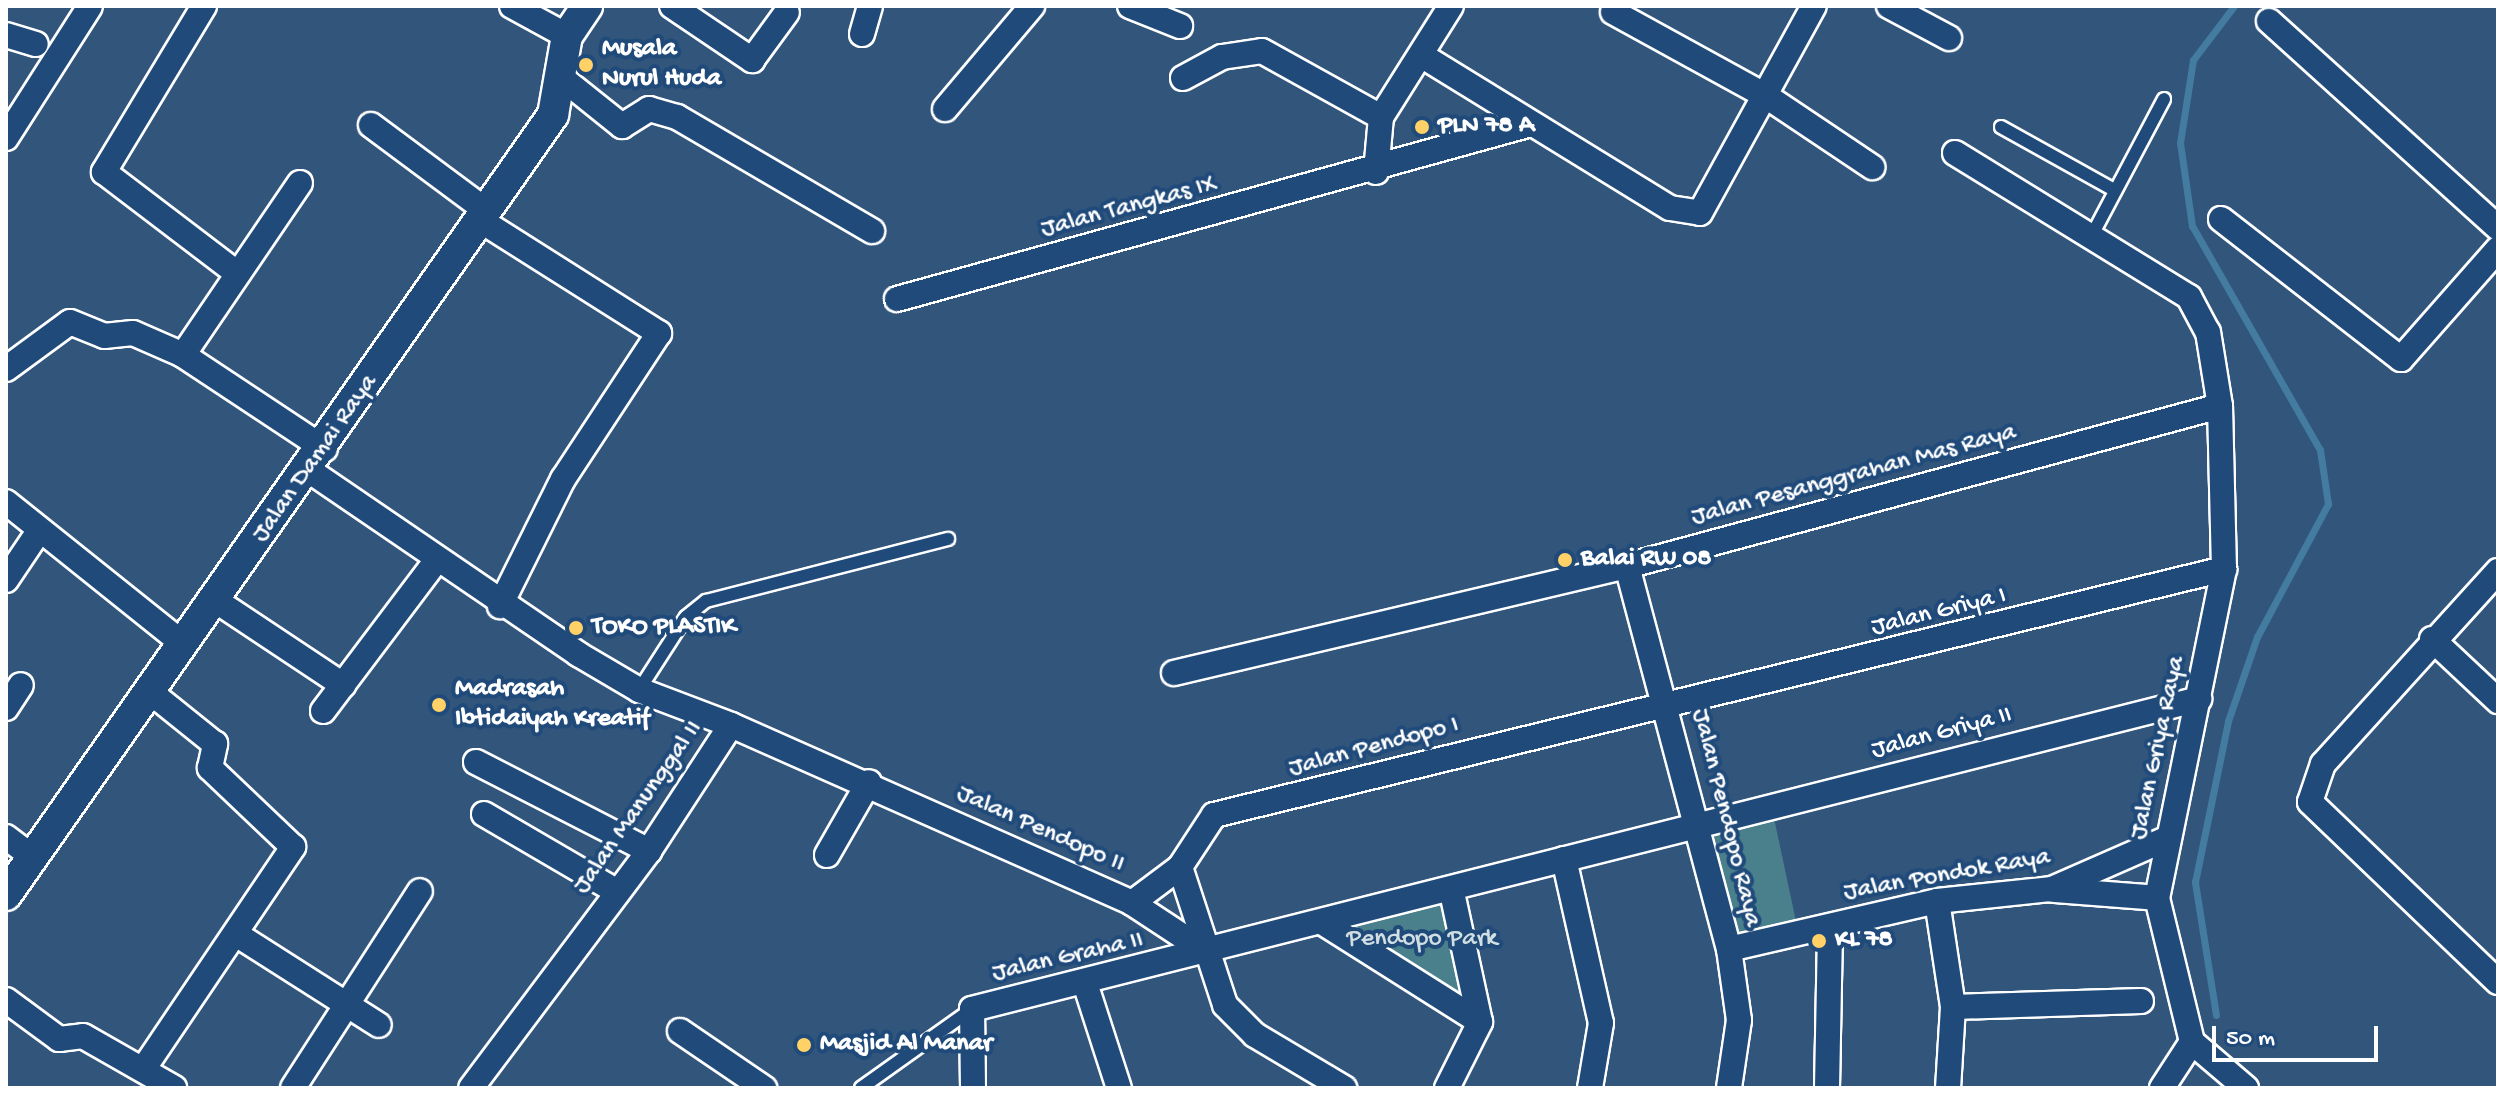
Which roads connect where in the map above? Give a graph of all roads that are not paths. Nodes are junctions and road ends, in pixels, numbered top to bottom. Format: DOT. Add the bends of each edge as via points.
graph roads {
  1 [pos="90,6"];
  2 [pos="204,6"];
  3 [pos="512,6"];
  4 [pos="587,6"];
  5 [pos="672,6"];
  6 [pos="870,6"];
  7 [pos="1032,6"];
  8 [pos="1130,6"];
  9 [pos="1451,6"];
  10 [pos="1814,6"];
  11 [pos="1889,6"];
  12 [pos="787,12"];
  13 [pos="1613,12"];
  14 [pos="2269,21"];
  15 [pos="1180,26"];
  16 [pos="862,34"];
  17 [pos="6,35"];
  18 [pos="567,36"];
  19 [pos="1949,38"];
  20 [pos="36,44"];
  21 [pos="1421,55"];
  22 [pos="562,78"];
  23 [pos="1183,78"];
  24 [pos="1766,96"];
  25 [pos="2164,99"];
  26 [pos="945,109"];
  27 [pos="1381,117"];
  28 [pos="1531,124"];
  29 [pos="371,125"];
  30 [pos="2001,127"];
  31 [pos="6,138"];
  32 [pos="1955,153"];
  33 [pos="1872,167"];
  34 [pos="1376,172"];
  35 [pos="300,183"];
  36 [pos="2114,190"];
  37 [pos="484,216"];
  38 [pos="2221,219"];
  39 [pos="2498,228"];
  40 [pos="872,231"];
  41 [pos="2093,233"];
  42 [pos="2498,249"];
  43 [pos="238,274"];
  44 [pos="897,299"];
  45 [pos="183,355"];
  46 [pos="6,369"];
  47 [pos="2220,406"];
  48 [pos="317,460"];
  49 [pos="17,523"];
  50 [pos="948,539"];
  51 [pos="436,561"];
  52 [pos="1627,566"];
  53 [pos="2224,569"];
  54 [pos="2498,571"];
  55 [pos="6,580"];
  56 [pos="215,600"];
  57 [pos="500,606"];
  58 [pos="2432,639"];
  59 [pos="183,644"];
  60 [pos="1174,673"];
  61 [pos="21,685"];
  62 [pos="343,685"];
  63 [pos="639,690"];
  64 [pos="149,691"];
  65 [pos="2199,699"];
  66 [pos="2498,701"];
  67 [pos="6,708"];
  68 [pos="1668,710"];
  69 [pos="323,711"];
  70 [pos="731,725"];
  71 [pos="476,762"];
  72 [pos="869,782"];
  73 [pos="484,814"];
  74 [pos="1700,825"];
  75 [pos="6,837"];
  76 [pos="2168,838"];
  77 [pos="649,851"];
  78 [pos="827,855"];
  79 [pos="33,857"];
  80 [pos="1564,859"];
  81 [pos="1180,867"];
  82 [pos="2052,889"];
  83 [pos="420,891"];
  84 [pos="616,891"];
  85 [pos="1452,892"];
  86 [pos="6,895"];
  87 [pos="2157,898"];
  88 [pos="1937,901"];
  89 [pos="1132,903"];
  90 [pos="1325,924"];
  91 [pos="1830,927"];
  92 [pos="236,934"];
  93 [pos="1729,949"];
  94 [pos="1208,953"];
  95 [pos="2498,982"];
  96 [pos="1085,983"];
  97 [pos="6,1000"];
  98 [pos="2141,1001"];
  99 [pos="348,1005"];
  100 [pos="1953,1007"];
  101 [pos="972,1009"];
  102 [pos="1480,1022"];
  103 [pos="379,1025"];
  104 [pos="680,1031"];
  105 [pos="2192,1042"];
  106 [pos="144,1068"];
  107 [pos="1107,1077"];
  108 [pos="475,1087"];
  109 [pos="174,1088"];
  110 [pos="293,1088"];
  111 [pos="764,1088"];
  112 [pos="861,1088"];
  113 [pos="973,1088"];
  114 [pos="1119,1088"];
  115 [pos="1344,1088"];
  116 [pos="1447,1088"];
  117 [pos="1590,1088"];
  118 [pos="1729,1088"];
  119 [pos="1827,1088"];
  120 [pos="1948,1088"];
  121 [pos="2162,1088"];
  122 [pos="2246,1088"];
  1 -- 31 [label="street"];
  2 -- 43 [label="street" via="104,172"];
  3 -- 18 [label="street"];
  4 -- 18 [label="street, Jalan Damai Raya"];
  5 -- 12 [label="street" via="752,60"];
  6 -- 16 [label="street"];
  7 -- 26 [label="street"];
  8 -- 15 [label="street"];
  9 -- 21 [label="street"];
  10 -- 24 [label="street"];
  11 -- 19 [label="street"];
  13 -- 24 [label="street"];
  14 -- 39 [label="street"];
  17 -- 20 [label="street"];
  18 -- 22 [label="street, Jalan Damai Raya"];
  21 -- 27 [label="street"];
  21 -- 28 [label="street"];
  22 -- 37 [label="street, Jalan Damai Raya" via="553,115"];
  22 -- 40 [label="street" via="622,126 649,109 677,117"];
  23 -- 27 [label="street" via="1222,57 1262,51"];
  24 -- 28 [label="street" via="1709,206 1688,214"];
  24 -- 33 [label="street"];
  25 -- 36 [label="lane"];
  27 -- 34 [label="street"];
  28 -- 34 [label="street, Jalan Tangkas IX"];
  29 -- 37 [label="street"];
  30 -- 36 [label="lane"];
  32 -- 41 [label="street, Jalan Griya Raya"];
  34 -- 44 [label="street, Jalan Tangkas IX"];
  35 -- 43 [label="street"];
  36 -- 41 [label="lane"];
  37 -- 48 [label="street, Jalan Damai Raya"];
  37 -- 57 [label="street" via="659,333 563,479"];
  38 -- 42 [label="street" via="2401,359"];
  41 -- 47 [label="street, Jalan Griya Raya" via="2189,297 2208,332"];
  43 -- 45 [label="street"];
  45 -- 46 [label="street, Jalan Manunggal II" via="133,333 104,336 75,322"];
  45 -- 48 [label="street, Jalan Manunggal II"];
  47 -- 52 [label="street, Jalan Pesanggrahan Mas Raya"];
  47 -- 53 [label="street, Jalan Griya Raya"];
  48 -- 51 [label="street, Jalan Manunggal II"];
  48 -- 56 [label="street, Jalan Damai Raya"];
  49 -- 55 [label="street"];
  49 -- 59 [label="street"];
  50 -- 63 [label="lane" via="706,601 686,617"];
  51 -- 57 [label="street, Jalan Manunggal II"];
  51 -- 62 [label="street"];
  52 -- 60 [label="street, Jalan Pesanggrahan Mas Raya"];
  52 -- 68 [label="street, Jalan Pendopo Raya"];
  53 -- 65 [label="street, Jalan Griya Raya"];
  53 -- 68 [label="street, Jalan Griya I"];
  54 -- 58 [label="street"];
  56 -- 59 [label="street, Jalan Damai Raya"];
  56 -- 62 [label="street"];
  57 -- 63 [label="street, Jalan Manunggal II"];
  58 -- 66 [label="street"];
  58 -- 95 [label="street" via="2323,764 2310,802"];
  59 -- 64 [label="street, Jalan Damai Raya"];
  61 -- 67 [label="street"];
  62 -- 69 [label="street"];
  63 -- 70 [label="street, Jalan Manunggal II"];
  64 -- 79 [label="street, Jalan Damai Raya"];
  64 -- 92 [label="street" via="215,744 210,768 292,844"];
  65 -- 74 [label="street, Jalan Griya II"];
  65 -- 76 [label="street, Jalan Griya Raya"];
  68 -- 74 [label="street, Jalan Pendopo Raya"];
  68 -- 81 [label="street, Jalan Pendopo I" via="1214,815"];
  70 -- 72 [label="street, Jalan Pendopo II"];
  70 -- 77 [label="street, Jalan Manunggal II"];
  71 -- 77 [label="street"];
  72 -- 78 [label="street"];
  72 -- 89 [label="street, Jalan Pendopo II"];
  73 -- 84 [label="street"];
  74 -- 80 [label="street"];
  74 -- 93 [label="street, Jalan Pendopo Raya"];
  75 -- 79 [label="street"];
  76 -- 82 [label="street, Jalan Pondok Raya"];
  76 -- 87 [label="street, Jalan Griya Raya"];
  77 -- 84 [label="street, Jalan Manunggal II"];
  79 -- 86 [label="street, Jalan Damai Raya"];
  80 -- 85 [label="street"];
  80 -- 117 [label="street" via="1601,1023"];
  81 -- 89 [label="street, Jalan Pendopo I"];
  81 -- 94 [label="street"];
  82 -- 87 [label="street"];
  82 -- 88 [label="street, Jalan Pondok Raya"];
  83 -- 99 [label="street"];
  84 -- 108 [label="street, Jalan Manunggal II"];
  85 -- 90 [label="street"];
  85 -- 102 [label="street"];
  87 -- 105 [label="street, Jalan Griya Raya"];
  88 -- 91 [label="street, Jalan Pondok Raya"];
  88 -- 100 [label="street"];
  89 -- 94 [label="street, Jalan Pendopo II"];
  90 -- 94 [label="street"];
  90 -- 102 [label="street"];
  91 -- 93 [label="street, Jalan Pondok Raya"];
  91 -- 119 [label="street"];
  92 -- 99 [label="street"];
  92 -- 106 [label="street"];
  93 -- 118 [label="street, Jalan Pendopo Raya" via="1739,1020"];
  94 -- 96 [label="street, Jalan Graha II"];
  94 -- 115 [label="street" via="1237,1019"];
  96 -- 101 [label="street, Jalan Graha II"];
  96 -- 107 [label="street"];
  97 -- 106 [label="street" via="59,1039 83,1036"];
  98 -- 100 [label="street"];
  99 -- 103 [label="street"];
  99 -- 110 [label="street"];
  100 -- 120 [label="street"];
  101 -- 112 [label="lane"];
  101 -- 113 [label="street, Jalan Graha II"];
  102 -- 116 [label="street"];
  104 -- 111 [label="street"];
  105 -- 121 [label="street"];
  105 -- 122 [label="street"];
  106 -- 109 [label="street"];
  107 -- 114 [label="street"];
}
